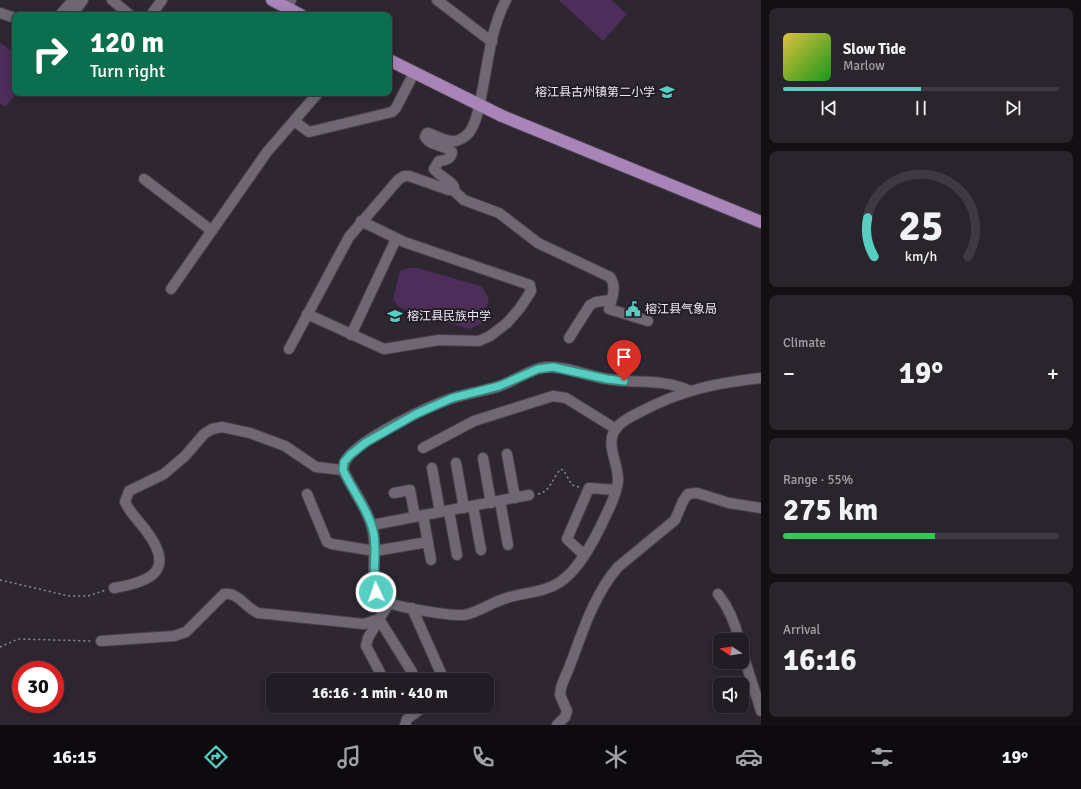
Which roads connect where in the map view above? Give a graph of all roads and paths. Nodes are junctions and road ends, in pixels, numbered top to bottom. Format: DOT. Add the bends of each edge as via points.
graph roads {
  1 [pos="73,0"];
  2 [pos="83,0"];
  3 [pos="112,0"];
  4 [pos="162,0"];
  5 [pos="272,0"];
  6 [pos="437,0"];
  7 [pos="506,0"];
  8 [pos="290,4"];
  9 [pos="63,12"];
  10 [pos="74,12"];
  11 [pos="126,12"];
  12 [pos="153,12"];
  13 [pos="299,12"];
  14 [pos="0,13"];
  15 [pos="12,17"];
  16 [pos="492,42"];
  17 [pos="392,62"];
  18 [pos="414,73"];
  19 [pos="315,96"];
  20 [pos="479,106"];
  21 [pos="294,121"];
  22 [pos="144,179"];
  23 [pos="453,190"];
  24 [pos="361,221"];
  25 [pos="761,222"];
  26 [pos="212,231"];
  27 [pos="396,239"];
  28 [pos="171,289"];
  29 [pos="611,300"];
  30 [pos="307,314"];
  31 [pos="648,321"];
  32 [pos="351,335"];
  33 [pos="570,338"];
  34 [pos="289,349"];
  35 [pos="761,378"];
  36 [pos="690,391"];
  37 [pos="616,429"];
  38 [pos="423,448"];
  39 [pos="507,454"];
  40 [pos="483,458"];
  41 [pos="456,463"];
  42 [pos="432,468"];
  43 [pos="343,470"];
  44 [pos="589,488"];
  45 [pos="616,490"];
  46 [pos="394,493"];
  47 [pos="307,494"];
  48 [pos="528,495"];
  49 [pos="515,498"];
  50 [pos="495,502"];
  51 [pos="468,507"];
  52 [pos="761,508"];
  53 [pos="445,511"];
  54 [pos="419,516"];
  55 [pos="372,525"];
  56 [pos="428,542"];
  57 [pos="508,545"];
  58 [pos="481,550"];
  59 [pos="375,551"];
  60 [pos="457,555"];
  61 [pos="584,555"];
  62 [pos="431,560"];
  63 [pos="0,580"];
  64 [pos="114,588"];
  65 [pos="718,594"];
  66 [pos="388,604"];
  67 [pos="412,608"];
  68 [pos="379,619"];
  69 [pos="737,633"];
  70 [pos="101,641"];
  71 [pos="0,646"];
  72 [pos="748,669"];
  73 [pos="412,672"];
  74 [pos="380,673"];
  75 [pos="441,673"];
  76 [pos="761,712"];
  77 [pos="414,713"];
  78 [pos="404,725"];
  79 [pos="557,725"];
  1 -- 9 [label="street"];
  2 -- 10 [label="street"];
  3 -- 11 [label="street"];
  4 -- 12 [label="street"];
  5 -- 8 [label="main road"];
  6 -- 16 [label="street"];
  7 -- 16 [label="street" via="497,20"];
  8 -- 13 [label="main road"];
  14 -- 15 [label="street"];
  16 -- 20 [label="street"];
  17 -- 18 [label="main road"];
  18 -- 20 [label="main road"];
  18 -- 21 [label="street" via="392,112 309,132"];
  19 -- 21 [label="street"];
  20 -- 23 [label="street" via="466,136 447,141 427,133 424,137 434,145 448,148 452,152 449,159 439,161 434,169 437,174 452,183"];
  20 -- 25 [label="main road"];
  21 -- 26 [label="street" via="267,152"];
  22 -- 26 [label="street"];
  23 -- 24 [label="street" via="404,176"];
  23 -- 29 [label="street" via="464,200 499,213 538,243 610,277 614,282"];
  24 -- 27 [label="street"];
  24 -- 30 [label="street" via="342,249"];
  26 -- 28 [label="street"];
  27 -- 32 [label="street"];
  27 -- 32 [label="street" via="530,285 531,291 507,323 479,341 439,340 384,349"];
  29 -- 31 [label="street" via="609,309"];
  29 -- 33 [label="street" via="590,305"];
  30 -- 32 [label="street"];
  30 -- 34 [label="street"];
  35 -- 36 [label="street" via="717,384"];
  36 -- 37 [label="street" via="649,407"];
  36 -- 43 [label="street" via="674,384 607,379 543,367 499,386 452,398 416,414 365,443 344,462"];
  37 -- 38 [label="street" via="566,398 553,396 474,420"];
  37 -- 45 [label="street" via="611,440 617,469"];
  39 -- 49 [label="street"];
  40 -- 50 [label="street"];
  41 -- 51 [label="street"];
  42 -- 53 [label="street"];
  43 -- 55 [label="street"];
  43 -- 64 [label="street" via="316,467 286,446 250,433 222,427 212,429 164,474 129,491 125,502 127,507 152,539 159,553 159,560 156,572 146,580"];
  44 -- 45 [label="street"];
  44 -- 48 [label="path" via="572,485 561,468 542,494"];
  44 -- 61 [label="street" via="566,539"];
  45 -- 61 [label="street" via="606,515"];
  46 -- 54 [label="street" via="410,490"];
  47 -- 59 [label="street" via="327,542"];
  48 -- 49 [label="street"];
  49 -- 50 [label="street"];
  50 -- 51 [label="street"];
  50 -- 57 [label="street"];
  51 -- 53 [label="street"];
  51 -- 58 [label="street"];
  52 -- 79 [label="street" via="697,493 688,494 674,520 618,567 600,595 577,643 561,688 560,695 567,711"];
  53 -- 54 [label="street"];
  53 -- 60 [label="street"];
  54 -- 55 [label="street"];
  54 -- 56 [label="street"];
  55 -- 59 [label="street"];
  56 -- 59 [label="street"];
  56 -- 62 [label="street"];
  59 -- 66 [label="street" via="376,592 380,599"];
  61 -- 67 [label="street" via="570,574 551,587 514,595 465,614"];
  63 -- 64 [label="path" via="69,596 88,596"];
  65 -- 69 [label="street" via="734,620"];
  66 -- 67 [label="street"];
  66 -- 68 [label="street"];
  67 -- 75 [label="street"];
  68 -- 70 [label="street" via="369,623 353,623 258,613 229,593 224,594 186,632 174,636"];
  68 -- 73 [label="street"];
  68 -- 74 [label="street" via="366,646"];
  70 -- 71 [label="path" via="18,639"];
  72 -- 76 [label="street"];
  77 -- 78 [label="street" via="407,718"];
}
